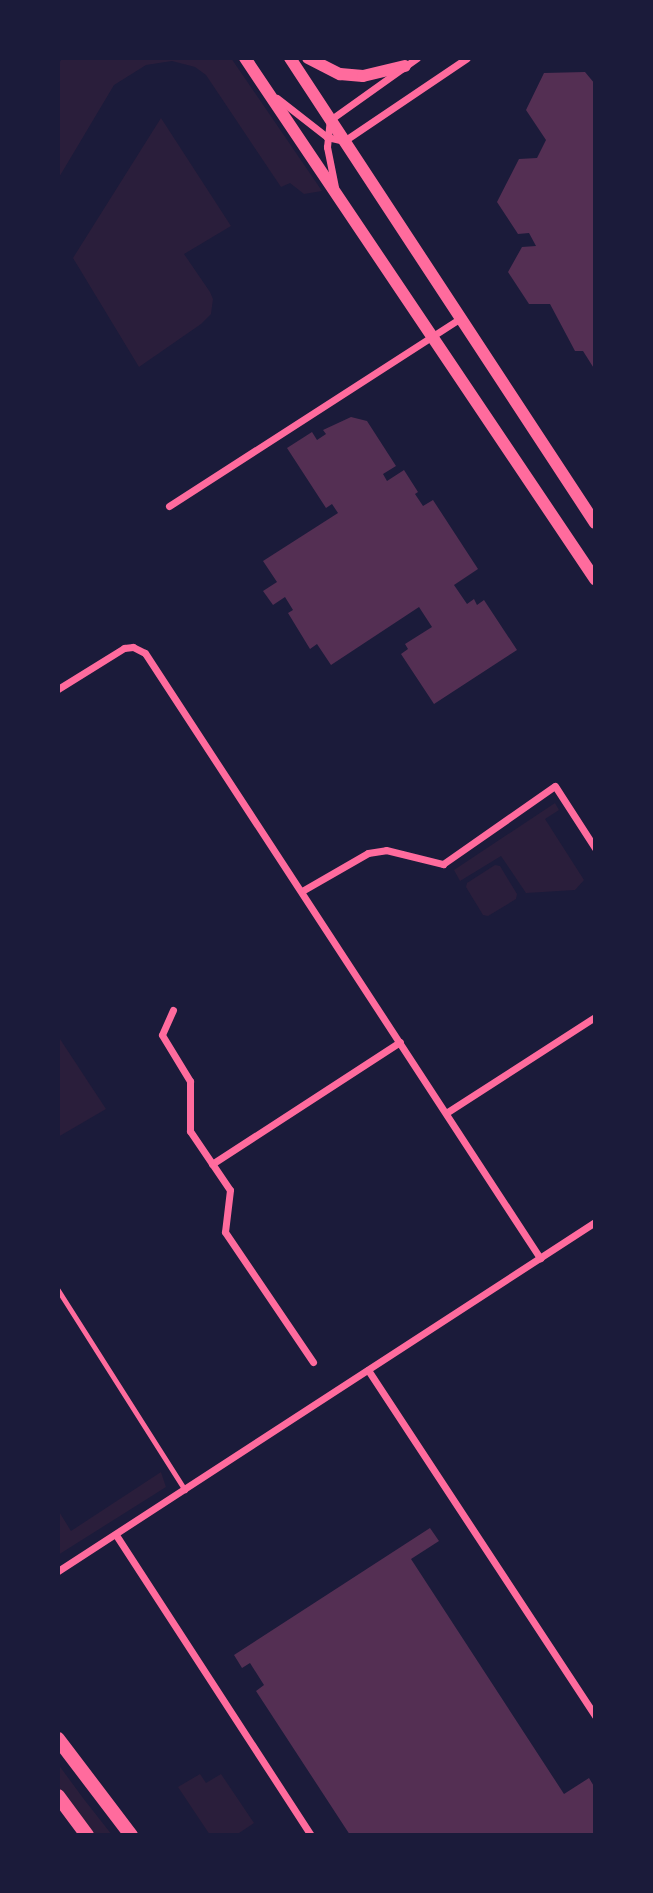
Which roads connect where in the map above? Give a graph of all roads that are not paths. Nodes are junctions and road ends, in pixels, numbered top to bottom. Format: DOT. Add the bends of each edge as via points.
graph roads {
  1 [pos="245,58"];
  2 [pos="290,58"];
  3 [pos="308,58"];
  4 [pos="417,58"];
  5 [pos="467,58"];
  6 [pos="405,66"];
  7 [pos="261,83"];
  8 [pos="330,120"];
  9 [pos="327,136"];
  10 [pos="344,141"];
  11 [pos="335,189"];
  12 [pos="459,319"];
  13 [pos="433,336"];
  14 [pos="169,506"];
  15 [pos="595,523"];
  16 [pos="595,579"];
  17 [pos="58,689"];
  18 [pos="595,848"];
  19 [pos="302,891"];
  20 [pos="173,1010"];
  21 [pos="595,1017"];
  22 [pos="400,1042"];
  23 [pos="446,1113"];
  24 [pos="212,1164"];
  25 [pos="595,1222"];
  26 [pos="540,1258"];
  27 [pos="58,1290"];
  28 [pos="313,1362"];
  29 [pos="368,1370"];
  30 [pos="185,1490"];
  31 [pos="116,1535"];
  32 [pos="58,1571"];
  33 [pos="595,1716"];
  34 [pos="58,1739"];
  35 [pos="58,1796"];
  36 [pos="87,1835"];
  37 [pos="131,1835"];
  38 [pos="311,1835"];
  1 -- 7 [label="street"];
  2 -- 8 [label="street"];
  3 -- 6 [label="street" via="340,74 363,76"];
  4 -- 6 [label="street"];
  5 -- 10 [label="street"];
  6 -- 8 [label="street"];
  7 -- 9 [label="street"];
  7 -- 11 [label="street"];
  8 -- 9 [label="street"];
  8 -- 10 [label="street"];
  9 -- 10 [label="street"];
  9 -- 11 [label="street"];
  10 -- 12 [label="street"];
  11 -- 13 [label="street"];
  12 -- 13 [label="street"];
  12 -- 15 [label="street"];
  13 -- 14 [label="street"];
  13 -- 16 [label="street"];
  17 -- 19 [label="street" via="124,648 145,653"];
  18 -- 19 [label="street" via="555,786 443,864 386,850 368,853"];
  19 -- 22 [label="street"];
  20 -- 24 [label="street" via="162,1035 190,1081 190,1131"];
  21 -- 23 [label="street"];
  22 -- 23 [label="street"];
  22 -- 24 [label="street"];
  23 -- 26 [label="street"];
  24 -- 28 [label="street" via="230,1190 225,1232"];
  25 -- 26 [label="street"];
  26 -- 29 [label="street"];
  27 -- 30 [label="lane"];
  29 -- 30 [label="street"];
  29 -- 33 [label="street"];
  30 -- 31 [label="street"];
  31 -- 32 [label="street"];
  31 -- 38 [label="street"];
  34 -- 37 [label="main road"];
  35 -- 36 [label="main road"];
}
